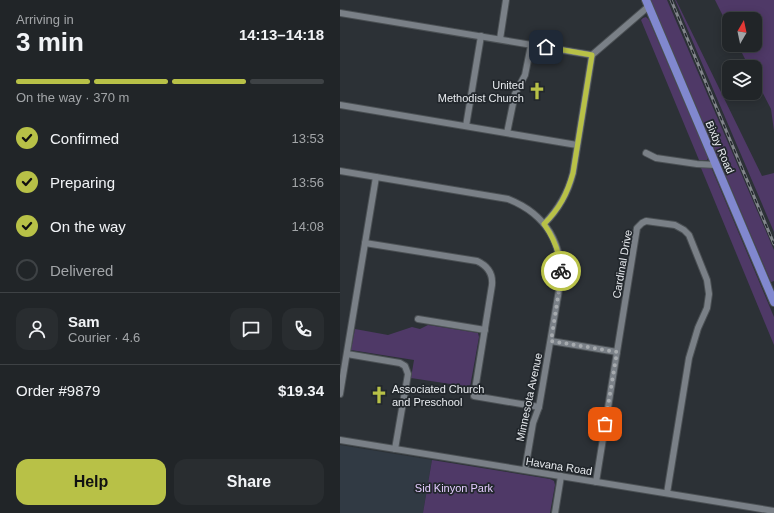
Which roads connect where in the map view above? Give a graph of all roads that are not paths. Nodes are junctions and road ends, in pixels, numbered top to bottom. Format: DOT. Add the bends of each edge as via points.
graph roads {
  1 [pos="506,0"];
  2 [pos="647,3"];
  3 [pos="340,13"];
  4 [pos="481,36"];
  5 [pos="500,39"];
  6 [pos="531,45"];
  7 [pos="592,55"];
  8 [pos="340,105"];
  9 [pos="466,126"];
  10 [pos="508,133"];
  11 [pos="577,145"];
  12 [pos="646,153"];
  13 [pos="716,165"];
  14 [pos="340,171"];
  15 [pos="376,177"];
  16 [pos="544,224"];
  17 [pos="365,243"];
  18 [pos="774,302"];
  19 [pos="418,319"];
  20 [pos="485,330"];
  21 [pos="551,341"];
  22 [pos="617,352"];
  23 [pos="347,354"];
  24 [pos="340,394"];
  25 [pos="539,407"];
  26 [pos="340,440"];
  27 [pos="395,449"];
  28 [pos="525,470"];
  29 [pos="561,476"];
  30 [pos="596,482"];
  31 [pos="667,493"];
  32 [pos="754,510"];
  33 [pos="774,511"];
  34 [pos="555,513"];
  1 -- 5 [label="street"];
  2 -- 7 [label="street"];
  2 -- 13 [label="main road, Bixby Road"];
  3 -- 4 [label="street"];
  4 -- 5 [label="street"];
  4 -- 9 [label="street"];
  5 -- 6 [label="street"];
  6 -- 7 [label="street"];
  6 -- 10 [label="street" via="525,75 514,94"];
  7 -- 11 [label="street"];
  8 -- 9 [label="street"];
  9 -- 10 [label="street"];
  10 -- 11 [label="street"];
  11 -- 16 [label="street" via="573,173 566,194"];
  12 -- 13 [label="street" via="656,158"];
  13 -- 18 [label="main road, Bixby Road"];
  14 -- 15 [label="street, Minnesota Avenue"];
  15 -- 16 [label="street, Minnesota Avenue" via="508,199 527,208"];
  15 -- 17 [label="street"];
  16 -- 21 [label="street, Minnesota Avenue" via="555,244 561,274"];
  17 -- 20 [label="street" via="478,261 489,271 492,281"];
  17 -- 23 [label="street"];
  19 -- 20 [label="street"];
  20 -- 25 [label="street" via="474,396"];
  21 -- 22 [label="street"];
  21 -- 25 [label="street, Minnesota Avenue"];
  22 -- 30 [label="street, Cardinal Drive"];
  22 -- 31 [label="street, Cardinal Drive" via="637,228 646,221 680,227 689,236 710,294 689,358"];
  23 -- 24 [label="street"];
  23 -- 27 [label="street" via="405,366 408,374"];
  25 -- 28 [label="street, Minnesota Avenue" via="533,422"];
  26 -- 27 [label="street, Havana Road"];
  27 -- 28 [label="street, Havana Road"];
  28 -- 29 [label="street, Havana Road"];
  29 -- 30 [label="street, Havana Road"];
  29 -- 34 [label="street"];
  30 -- 31 [label="street, Havana Road"];
  31 -- 32 [label="street, Havana Road"];
  32 -- 33 [label="street, Havana Road"];
}
